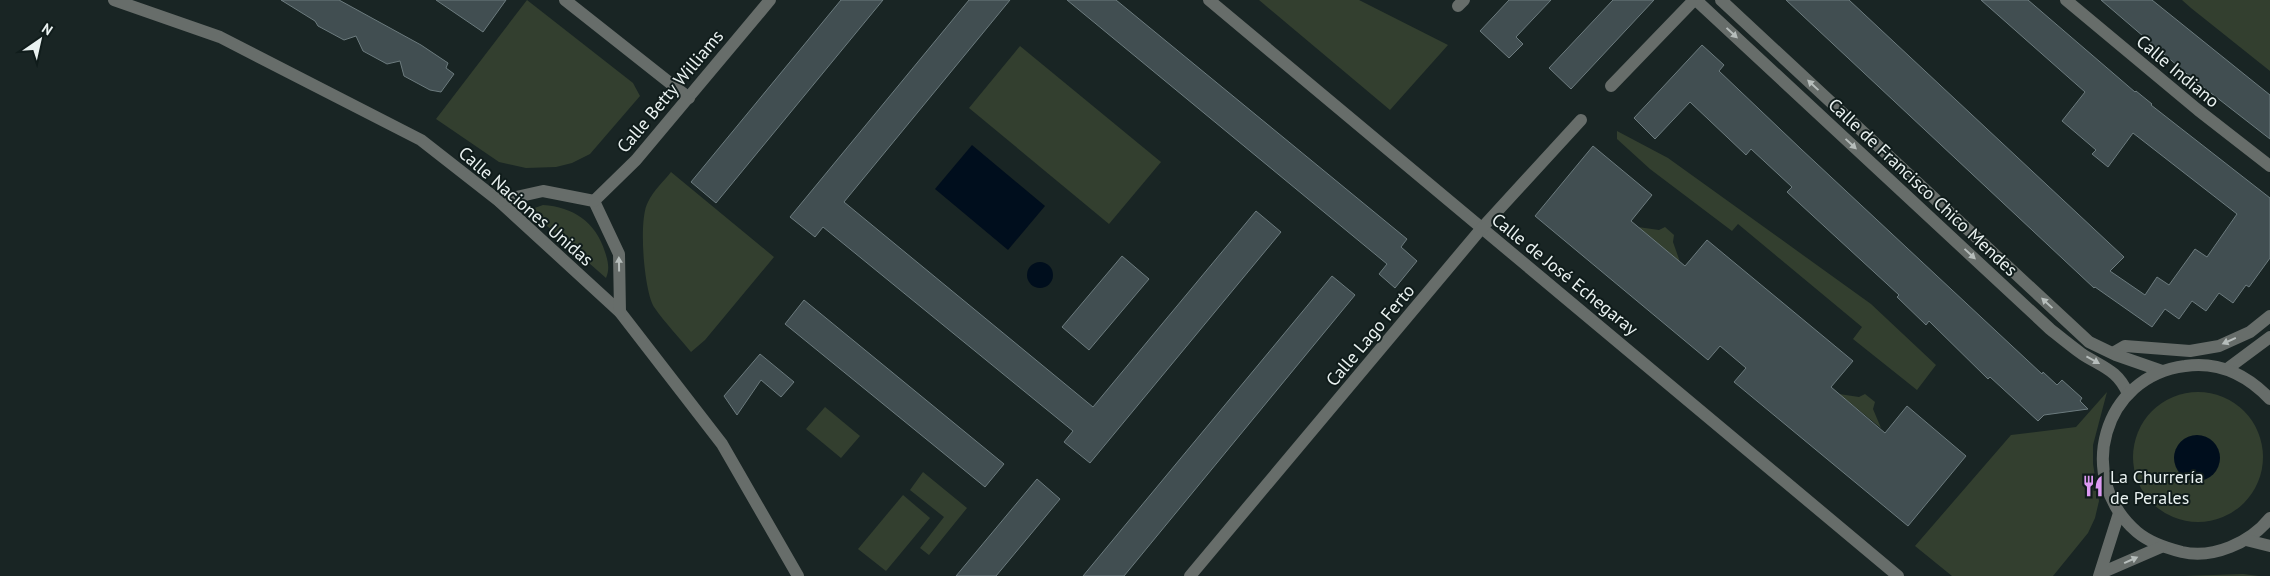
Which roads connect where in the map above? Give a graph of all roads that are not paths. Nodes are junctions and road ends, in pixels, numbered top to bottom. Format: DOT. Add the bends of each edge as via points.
graph roads {
  1 [pos="114,0"];
  2 [pos="565,0"];
  3 [pos="770,0"];
  4 [pos="1209,0"];
  5 [pos="1695,0"];
  6 [pos="1721,0"];
  7 [pos="2066,0"];
  8 [pos="1611,86"];
  9 [pos="688,98"];
  10 [pos="1581,120"];
  11 [pos="2270,166"];
  12 [pos="499,201"];
  13 [pos="594,201"];
  14 [pos="1481,229"];
  15 [pos="620,312"];
  16 [pos="2270,316"];
  17 [pos="2270,337"];
  18 [pos="2113,353"];
  19 [pos="2227,368"];
  20 [pos="2162,371"];
  21 [pos="2128,394"];
  22 [pos="2270,398"];
  23 [pos="2119,513"];
  24 [pos="2270,518"];
  25 [pos="2246,540"];
  26 [pos="2161,546"];
  27 [pos="2270,546"];
  28 [pos="2100,575"];
  29 [pos="798,576"];
  30 [pos="1190,576"];
  31 [pos="1898,576"];
  1 -- 12 [label="street, Calle Naciones Unidas" via="220,38 421,140"];
  2 -- 9 [label="street"];
  3 -- 9 [label="street, Calle Betty Williams"];
  4 -- 14 [label="street, Calle de José Echegaray"];
  5 -- 8 [label="street"];
  5 -- 21 [label="street, Calle de Francisco Chico Mendes, one-way" via="2050,329 2112,371"];
  18 -- 6 [label="street, Calle de Francisco Chico Mendes, one-way" via="2089,342"];
  7 -- 11 [label="street, Calle Indiano"];
  9 -- 13 [label="street, Calle Betty Williams" via="636,160"];
  10 -- 14 [label="street, Calle Lago Ferto"];
  12 -- 13 [label="street" via="543,190"];
  12 -- 15 [label="street, Calle Naciones Unidas"];
  15 -- 13 [label="street, one-way" via="619,254"];
  14 -- 30 [label="street, Calle Lago Ferto"];
  14 -- 31 [label="street, Calle de José Echegaray"];
  15 -- 29 [label="street, Calle Naciones Unidas" via="722,444"];
  16 -- 18 [label="street, one-way" via="2250,332 2219,346 2190,351 2124,346"];
  17 -- 19 [label="street"];
  18 -- 20 [label="street, Calle de Francisco Chico Mendes"];
  19 -- 20 [label="street" via="2201,364"];
  19 -- 22 [label="street" via="2255,384"];
  20 -- 21 [label="street" via="2140,382"];
  21 -- 23 [label="street" via="2106,429 2102,458 2106,487"];
  23 -- 26 [label="street" via="2138,533"];
  23 -- 28 [label="street"];
  24 -- 25 [label="street"];
  25 -- 26 [label="street" via="2216,552 2188,553"];
  25 -- 27 [label="street"];
  28 -- 26 [label="street, one-way"];
}
